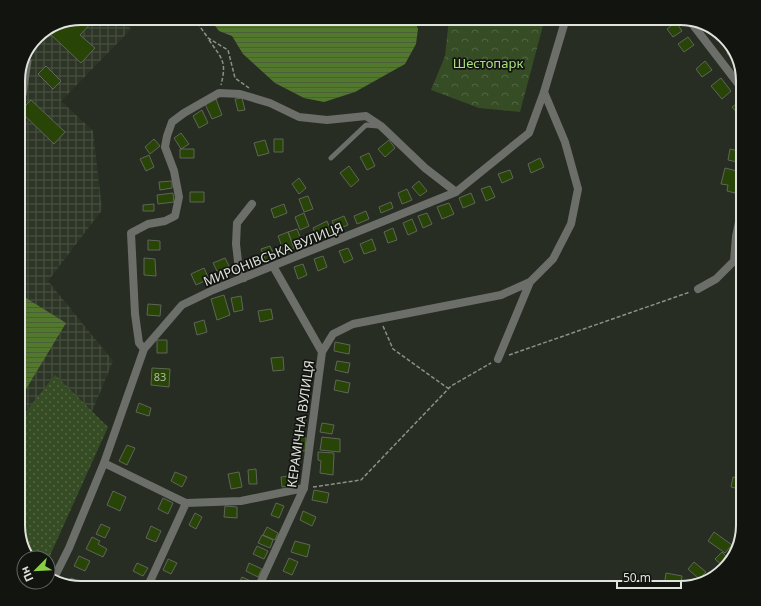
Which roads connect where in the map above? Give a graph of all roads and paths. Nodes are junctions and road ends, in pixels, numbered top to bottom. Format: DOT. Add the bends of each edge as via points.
graph roads {
  1 [pos="199,25"];
  2 [pos="564,25"];
  3 [pos="695,27"];
  4 [pos="208,38"];
  5 [pos="29,61"];
  6 [pos="736,81"];
  7 [pos="25,88"];
  8 [pos="253,90"];
  9 [pos="544,92"];
  10 [pos="219,93"];
  11 [pos="381,126"];
  12 [pos="331,158"];
  13 [pos="456,192"];
  14 [pos="252,204"];
  15 [pos="736,251"];
  16 [pos="273,266"];
  17 [pos="244,278"];
  18 [pos="530,282"];
  19 [pos="698,289"];
  20 [pos="380,319"];
  21 [pos="144,349"];
  22 [pos="322,352"];
  23 [pos="498,358"];
  24 [pos="449,389"];
  25 [pos="104,463"];
  26 [pos="304,488"];
  27 [pos="186,502"];
  28 [pos="56,574"];
  29 [pos="151,581"];
  30 [pos="261,581"];
  1 -- 4 [label="path"];
  2 -- 9 [label="street, МИРОНІВСЬКА ВУЛИЦЯ"];
  3 -- 6 [label="street"];
  4 -- 8 [label="path" via="228,50 236,78"];
  4 -- 10 [label="path" via="223,60 224,74"];
  5 -- 7 [label="lane"];
  9 -- 13 [label="street, МИРОНІВСЬКА ВУЛИЦЯ" via="529,134"];
  9 -- 18 [label="street" via="565,142 578,189 571,224 553,259"];
  10 -- 11 [label="street" via="240,94 270,103 299,117 327,120 366,116"];
  10 -- 21 [label="street" via="172,122 165,147 174,171 179,197 175,216 165,222 148,224 131,233 135,314 139,342"];
  11 -- 12 [label="lane" via="366,125"];
  11 -- 13 [label="street" via="425,168"];
  13 -- 16 [label="street, МИРОНІВСЬКА ВУЛИЦЯ"];
  14 -- 17 [label="street" via="237,223 237,250"];
  15 -- 19 [label="street" via="734,261 716,279"];
  16 -- 17 [label="street, МИРОНІВСЬКА ВУЛИЦЯ"];
  16 -- 22 [label="street, КЕРАМІЧНА ВУЛИЦЯ"];
  17 -- 21 [label="street, МИРОНІВСЬКА ВУЛИЦЯ" via="182,305"];
  18 -- 20 [label="street" via="501,294"];
  18 -- 23 [label="street"];
  19 -- 23 [label="path"];
  20 -- 22 [label="street" via="353,324 333,334"];
  20 -- 24 [label="path" via="393,349"];
  21 -- 25 [label="street, МИРОНІВСЬКА ВУЛИЦЯ"];
  22 -- 26 [label="street, КЕРАМІЧНА ВУЛИЦЯ"];
  23 -- 24 [label="path"];
  24 -- 26 [label="path" via="361,480"];
  25 -- 27 [label="street"];
  25 -- 28 [label="street, МИРОНІВСЬКА ВУЛИЦЯ"];
  26 -- 27 [label="street" via="241,501"];
  26 -- 30 [label="street, КЕРАМІЧНА ВУЛИЦЯ"];
  27 -- 29 [label="street"];
}
